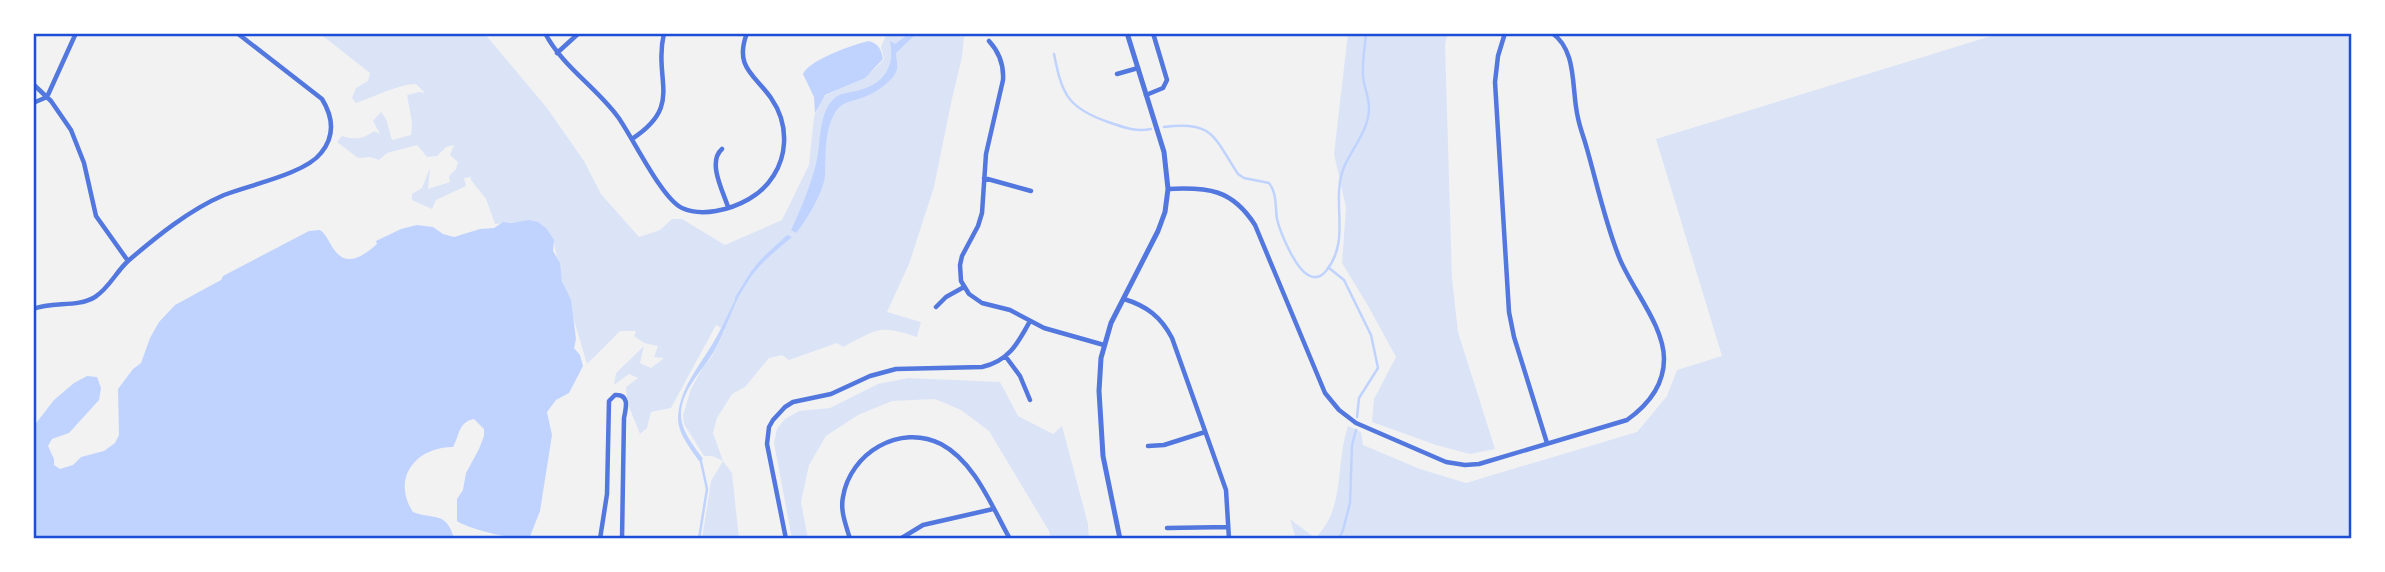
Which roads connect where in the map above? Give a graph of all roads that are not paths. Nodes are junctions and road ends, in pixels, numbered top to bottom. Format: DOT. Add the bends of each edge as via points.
graph roads {
  1 [pos="76,33"];
  2 [pos="237,33"];
  3 [pos="545,33"];
  4 [pos="579,33"];
  5 [pos="664,33"];
  6 [pos="747,33"];
  7 [pos="1127,33"];
  8 [pos="1153,33"];
  9 [pos="1505,33"];
  10 [pos="1552,33"];
  11 [pos="989,41"];
  12 [pos="557,53"];
  13 [pos="1138,68"];
  14 [pos="1117,74"];
  15 [pos="33,84"];
  16 [pos="1146,95"];
  17 [pos="47,97"];
  18 [pos="33,103"];
  19 [pos="632,138"];
  20 [pos="722,149"];
  21 [pos="984,178"];
  22 [pos="1168,189"];
  23 [pos="1031,191"];
  24 [pos="728,207"];
  25 [pos="128,261"];
  26 [pos="964,287"];
  27 [pos="1124,299"];
  28 [pos="936,307"];
  29 [pos="33,309"];
  30 [pos="1030,321"];
  31 [pos="1104,345"];
  32 [pos="1006,357"];
  33 [pos="1030,400"];
  34 [pos="1205,432"];
  35 [pos="1547,443"];
  36 [pos="1148,446"];
  37 [pos="993,509"];
  38 [pos="1228,527"];
  39 [pos="1167,528"];
  40 [pos="600,539"];
  41 [pos="622,539"];
  42 [pos="786,539"];
  43 [pos="850,539"];
  44 [pos="900,539"];
  45 [pos="1010,539"];
  46 [pos="1120,539"];
  47 [pos="1229,539"];
  1 -- 17 [label="street"];
  2 -- 25 [label="street" via="322,99 330,116 327,144 309,164 194,211"];
  3 -- 12 [label="street"];
  4 -- 12 [label="street"];
  5 -- 19 [label="street" via="662,107 654,122"];
  6 -- 24 [label="street" via="745,65 772,99 784,141 780,163 768,184 751,198"];
  7 -- 13 [label="street"];
  8 -- 16 [label="street" via="1167,80 1163,88"];
  9 -- 35 [label="street" via="1495,82 1507,299"];
  10 -- 35 [label="street" via="1569,56 1577,117 1617,253 1661,339 1664,360 1654,394 1631,418"];
  11 -- 21 [label="street" via="1000,55 1003,72"];
  12 -- 19 [label="street" via="603,98"];
  13 -- 14 [label="street"];
  13 -- 16 [label="street"];
  15 -- 17 [label="street"];
  16 -- 22 [label="street" via="1164,152"];
  17 -- 18 [label="street"];
  17 -- 25 [label="street" via="78,147 96,216"];
  19 -- 24 [label="street" via="677,205 698,213"];
  20 -- 24 [label="street" via="715,164"];
  21 -- 23 [label="street"];
  21 -- 26 [label="street" via="982,213 960,265"];
  22 -- 27 [label="street" via="1158,231"];
  22 -- 35 [label="street" via="1209,189 1231,199 1248,215 1320,383 1347,417 1437,459 1465,465"];
  25 -- 29 [label="street" via="94,298"];
  26 -- 28 [label="street"];
  26 -- 30 [label="street" via="975,299"];
  27 -- 31 [label="street"];
  27 -- 34 [label="street" via="1150,310 1167,328"];
  30 -- 31 [label="street"];
  30 -- 32 [label="street"];
  31 -- 46 [label="street" via="1099,379 1102,442"];
  32 -- 33 [label="street"];
  32 -- 42 [label="street" via="982,367 882,372 785,407 769,427 767,444"];
  34 -- 36 [label="street"];
  34 -- 38 [label="street" via="1226,490"];
  37 -- 43 [label="street" via="969,467 951,450 932,440 884,442 855,466 845,487 842,505"];
  37 -- 44 [label="street" via="923,525"];
  37 -- 45 [label="street"];
  38 -- 39 [label="street"];
  38 -- 47 [label="street"];
  40 -- 41 [label="street" via="607,494 609,401 615,395 623,396 626,403"];
}
